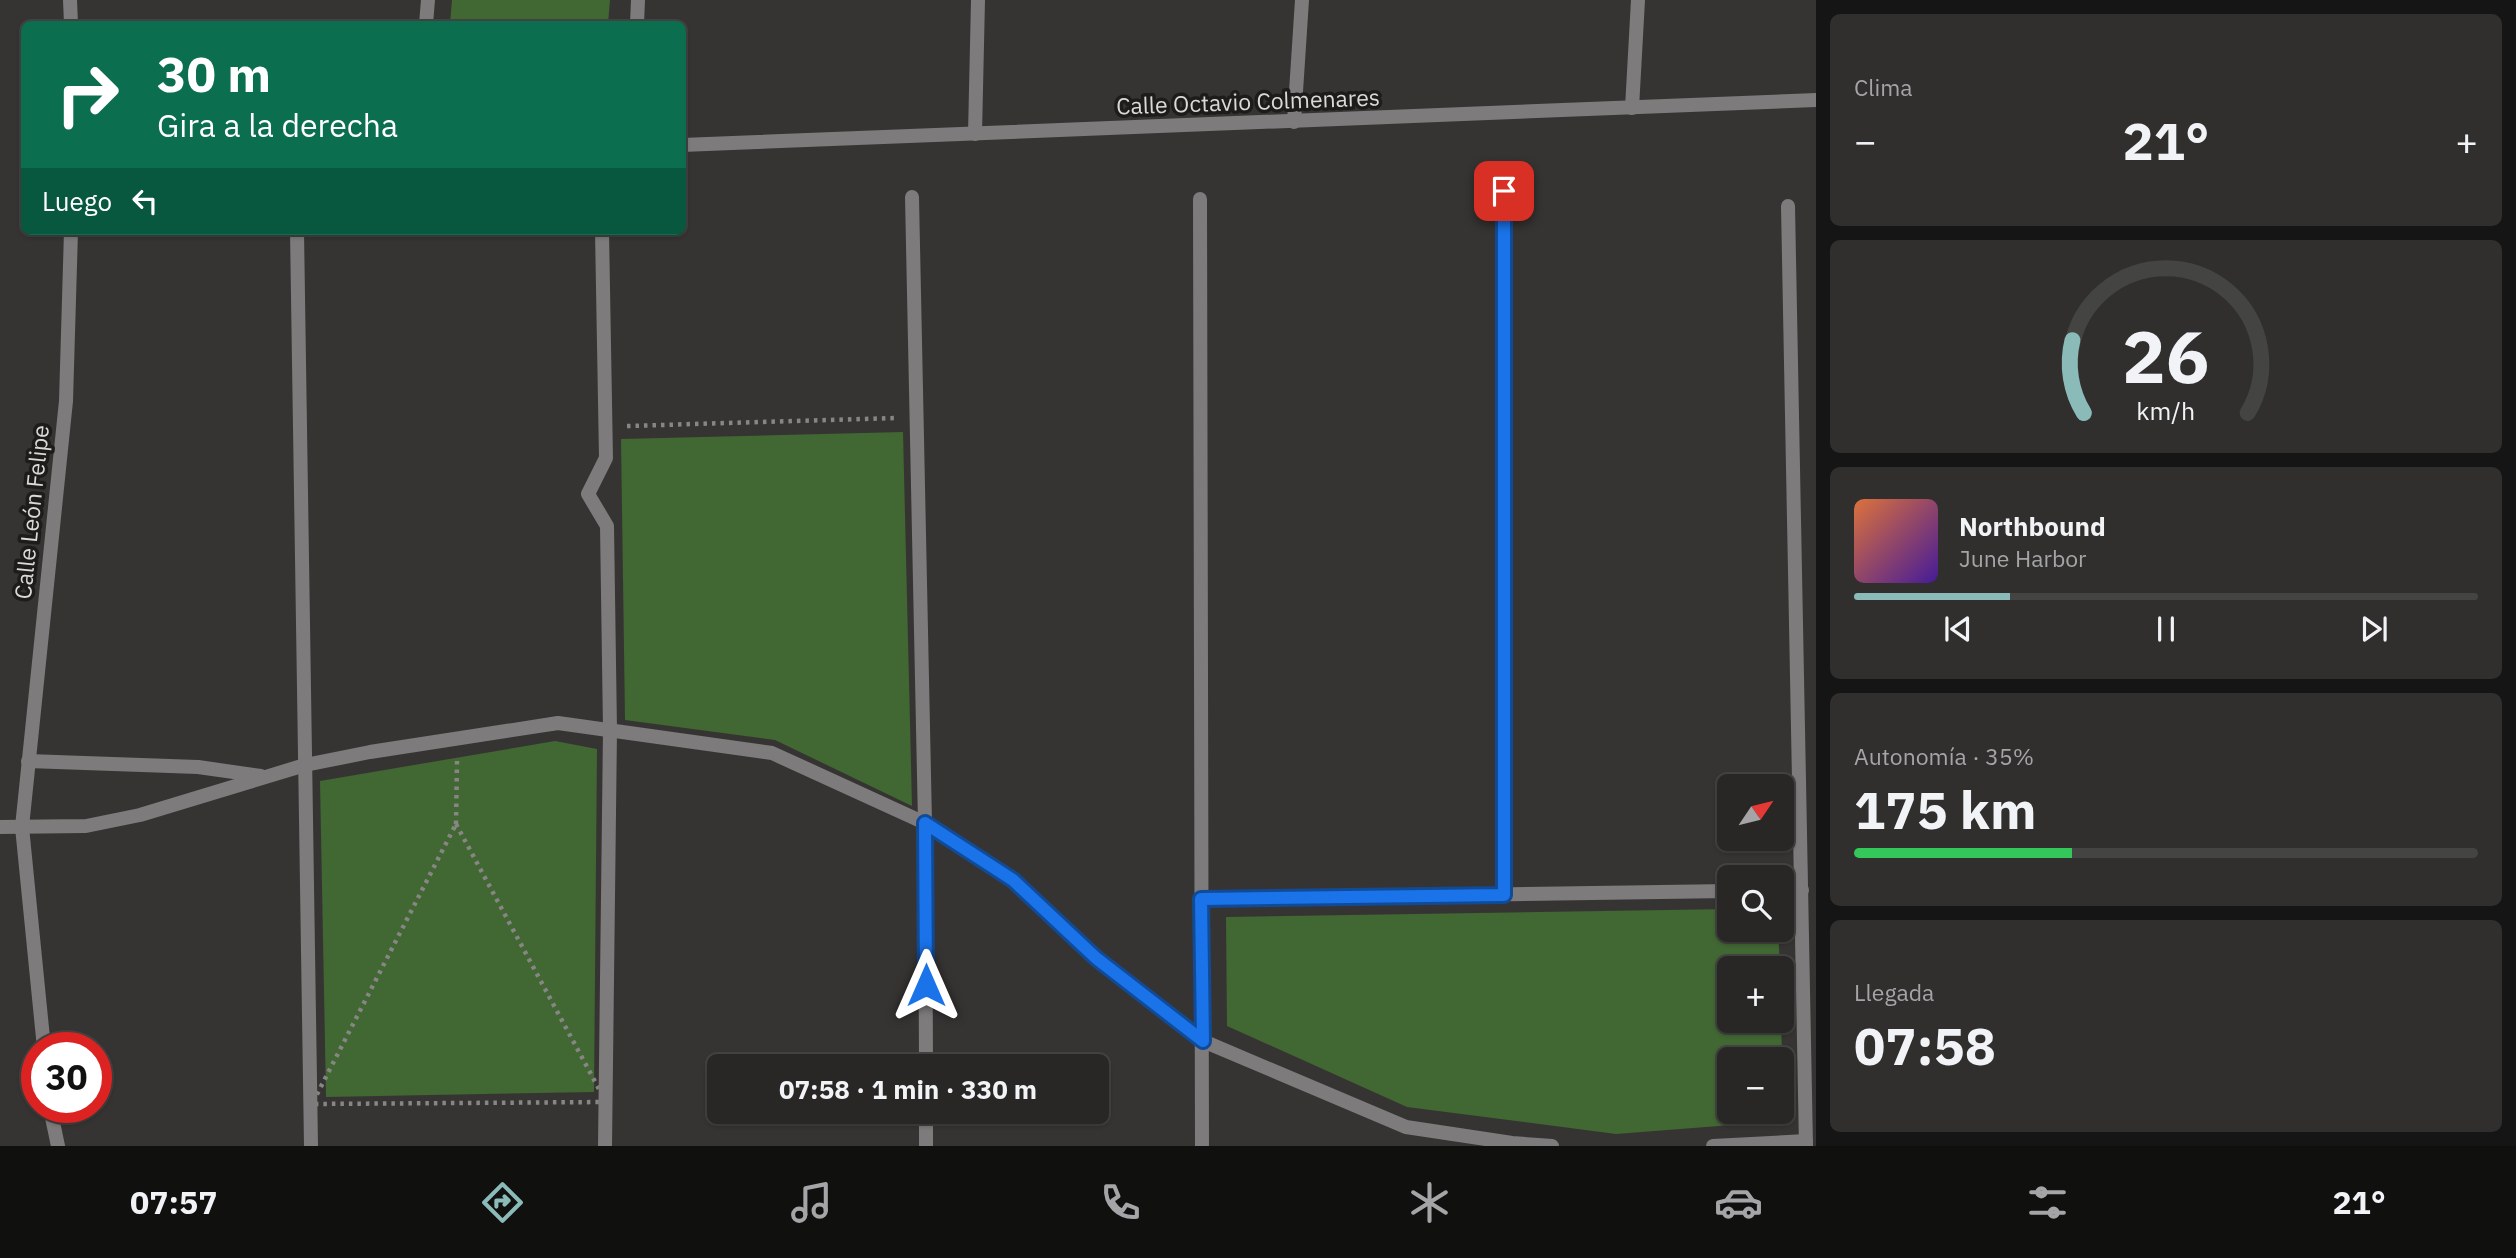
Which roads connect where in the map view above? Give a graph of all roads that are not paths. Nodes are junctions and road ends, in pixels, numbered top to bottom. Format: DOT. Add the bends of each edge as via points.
graph roads {
  1 [pos="70,0"];
  2 [pos="428,0"];
  3 [pos="638,0"];
  4 [pos="978,0"];
  5 [pos="1302,0"];
  6 [pos="1638,0"];
  7 [pos="71,21"];
  8 [pos="426,21"];
  9 [pos="637,21"];
  10 [pos="1816,100"];
  11 [pos="1632,108"];
  12 [pos="1294,122"];
  13 [pos="975,134"];
  14 [pos="686,145"];
  15 [pos="1504,191"];
  16 [pos="912,197"];
  17 [pos="1200,199"];
  18 [pos="1788,206"];
  19 [pos="71,235"];
  20 [pos="298,235"];
  21 [pos="602,235"];
  22 [pos="610,730"];
  23 [pos="28,761"];
  24 [pos="305,765"];
  25 [pos="262,776"];
  26 [pos="925,823"];
  27 [pos="0,827"];
  28 [pos="22,827"];
  29 [pos="1794,890"];
  30 [pos="1802,890"];
  31 [pos="1717,891"];
  32 [pos="1504,895"];
  33 [pos="1201,899"];
  34 [pos="42,1032"];
  35 [pos="1203,1041"];
  36 [pos="926,1054"];
  37 [pos="53,1123"];
  38 [pos="926,1124"];
  39 [pos="1512,1144"];
  40 [pos="1806,1144"];
  41 [pos="58,1146"];
  42 [pos="311,1146"];
  43 [pos="605,1146"];
  44 [pos="926,1146"];
  45 [pos="1202,1146"];
  46 [pos="1552,1146"];
  47 [pos="1713,1146"];
  1 -- 7 [label="street"];
  2 -- 8 [label="street"];
  3 -- 9 [label="street"];
  4 -- 13 [label="street"];
  5 -- 12 [label="street"];
  6 -- 11 [label="street"];
  10 -- 11 [label="street, Calle Octavio Colmenares"];
  11 -- 12 [label="street, Calle Octavio Colmenares"];
  12 -- 13 [label="street, Calle Octavio Colmenares"];
  13 -- 14 [label="street, Calle Octavio Colmenares"];
  15 -- 32 [label="street"];
  16 -- 26 [label="street"];
  17 -- 33 [label="street"];
  18 -- 30 [label="street"];
  19 -- 23 [label="street, Calle León Felipe" via="66,401"];
  20 -- 24 [label="street"];
  21 -- 22 [label="street" via="606,458 588,494 607,526"];
  22 -- 24 [label="street" via="558,723"];
  22 -- 26 [label="street" via="772,753"];
  22 -- 43 [label="street"];
  23 -- 25 [label="street" via="198,767"];
  23 -- 28 [label="street, Calle León Felipe"];
  24 -- 25 [label="street"];
  24 -- 42 [label="street"];
  25 -- 28 [label="street" via="223,791 86,826"];
  26 -- 35 [label="street" via="1013,880 1096,958"];
  26 -- 36 [label="street"];
  27 -- 28 [label="street"];
  28 -- 34 [label="street, Calle León Felipe"];
  29 -- 30 [label="street"];
  30 -- 40 [label="street"];
  31 -- 32 [label="street"];
  32 -- 33 [label="street"];
  33 -- 35 [label="street"];
  35 -- 39 [label="street" via="1406,1127"];
  35 -- 45 [label="street"];
  37 -- 41 [label="street"];
  38 -- 44 [label="street"];
  39 -- 46 [label="street"];
  40 -- 47 [label="street"];
}
